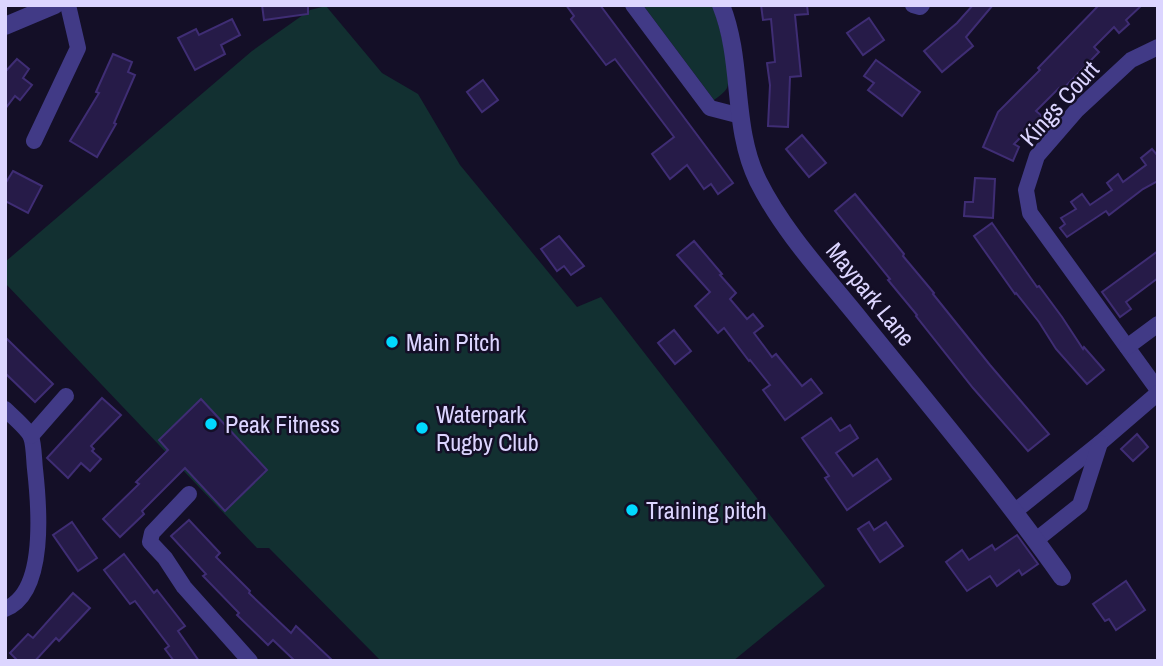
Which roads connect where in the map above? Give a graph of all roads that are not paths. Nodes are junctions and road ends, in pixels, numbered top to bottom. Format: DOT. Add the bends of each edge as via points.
graph roads {
  1 [pos="55,5"];
  2 [pos="68,5"];
  3 [pos="633,5"];
  4 [pos="722,5"];
  5 [pos="913,5"];
  6 [pos="922,5"];
  7 [pos="5,26"];
  8 [pos="1158,47"];
  9 [pos="741,116"];
  10 [pos="34,141"];
  11 [pos="1158,324"];
  12 [pos="1127,347"];
  13 [pos="1158,392"];
  14 [pos="66,396"];
  15 [pos="5,410"];
  16 [pos="31,436"];
  17 [pos="1100,443"];
  18 [pos="189,494"];
  19 [pos="1014,512"];
  20 [pos="1035,540"];
  21 [pos="1062,578"];
  22 [pos="5,609"];
  23 [pos="250,661"];
  1 -- 7 [label="street"];
  2 -- 10 [label="street" via="78,48"];
  3 -- 9 [label="street" via="710,108"];
  4 -- 9 [label="street, Maypark Lane" via="735,53"];
  5 -- 6 [label="street"];
  8 -- 12 [label="street, Kings Court" via="1131,60 1076,111 1037,156 1026,190 1030,214"];
  9 -- 19 [label="street, Maypark Lane" via="753,169 785,225"];
  11 -- 12 [label="street"];
  12 -- 13 [label="street, Kings Court"];
  13 -- 17 [label="street"];
  14 -- 16 [label="street"];
  15 -- 16 [label="street"];
  16 -- 22 [label="street" via="38,503 35,569 25,593"];
  17 -- 19 [label="street"];
  17 -- 20 [label="street" via="1080,505"];
  18 -- 23 [label="street" via="152,533 150,542"];
  19 -- 20 [label="street, Maypark Lane"];
  20 -- 21 [label="street, Maypark Lane"];
}
